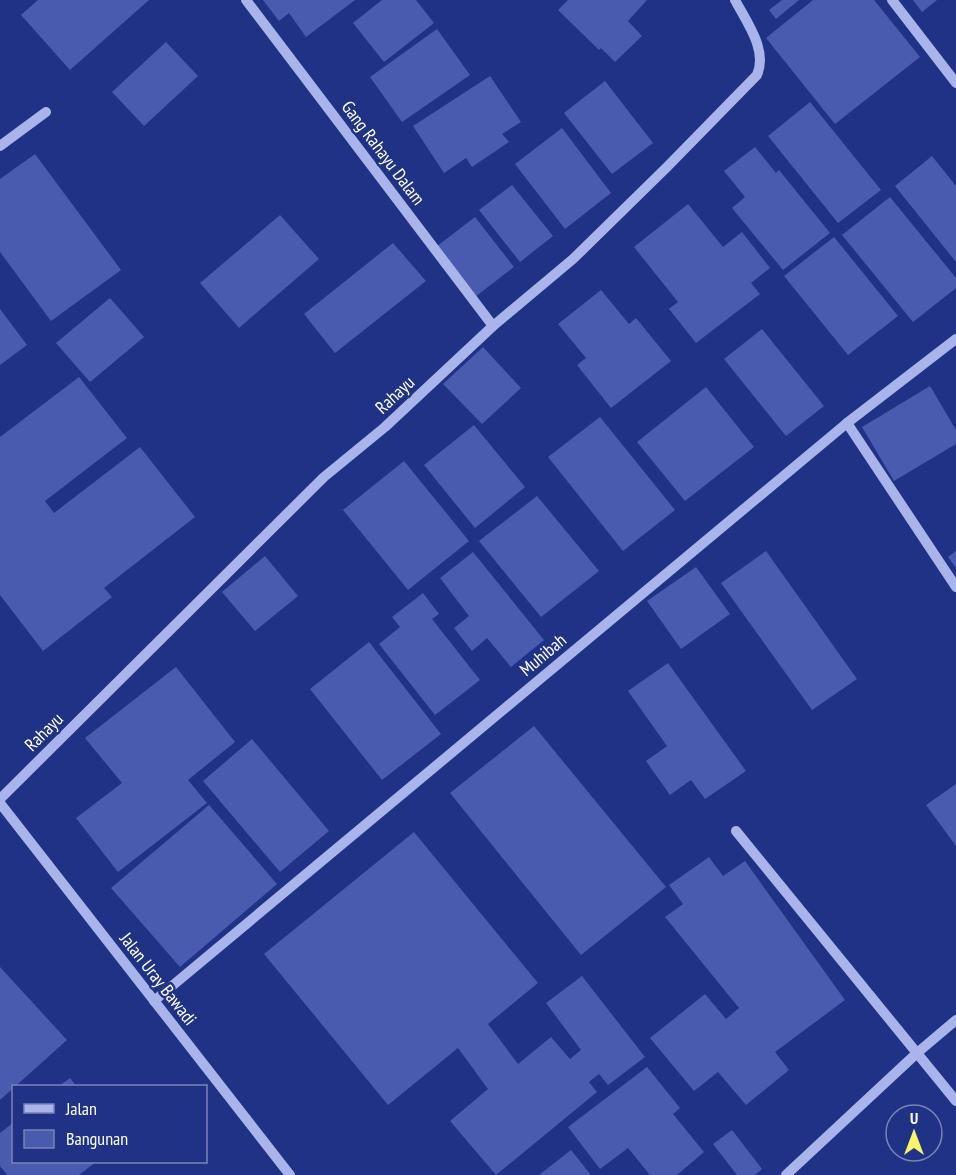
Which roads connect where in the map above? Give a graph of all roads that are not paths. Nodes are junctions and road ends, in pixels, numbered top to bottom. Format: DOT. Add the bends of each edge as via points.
graph roads {
  1 [pos="246,0"];
  2 [pos="735,0"];
  3 [pos="892,0"];
  4 [pos="956,83"];
  5 [pos="46,112"];
  6 [pos="0,146"];
  7 [pos="493,326"];
  8 [pos="956,339"];
  9 [pos="847,423"];
  10 [pos="956,587"];
  11 [pos="0,801"];
  12 [pos="736,831"];
  13 [pos="154,1001"];
  14 [pos="956,1020"];
  15 [pos="917,1053"];
  16 [pos="956,1101"];
  17 [pos="290,1175"];
  18 [pos="786,1175"];
  1 -- 7 [label="street, Gang Rahayu Dalam"];
  2 -- 7 [label="street, Rahayu" via="759,48 757,75 582,250"];
  3 -- 4 [label="street"];
  5 -- 6 [label="street"];
  7 -- 11 [label="street, Rahayu" via="385,427 324,477"];
  8 -- 9 [label="street, Muhibah"];
  9 -- 10 [label="street"];
  9 -- 13 [label="street, Muhibah"];
  11 -- 13 [label="street, Jalan Uray Bawadi"];
  12 -- 15 [label="street"];
  13 -- 17 [label="street, Jalan Uray Bawadi"];
  14 -- 15 [label="street"];
  15 -- 16 [label="street"];
  15 -- 18 [label="street"];
}
